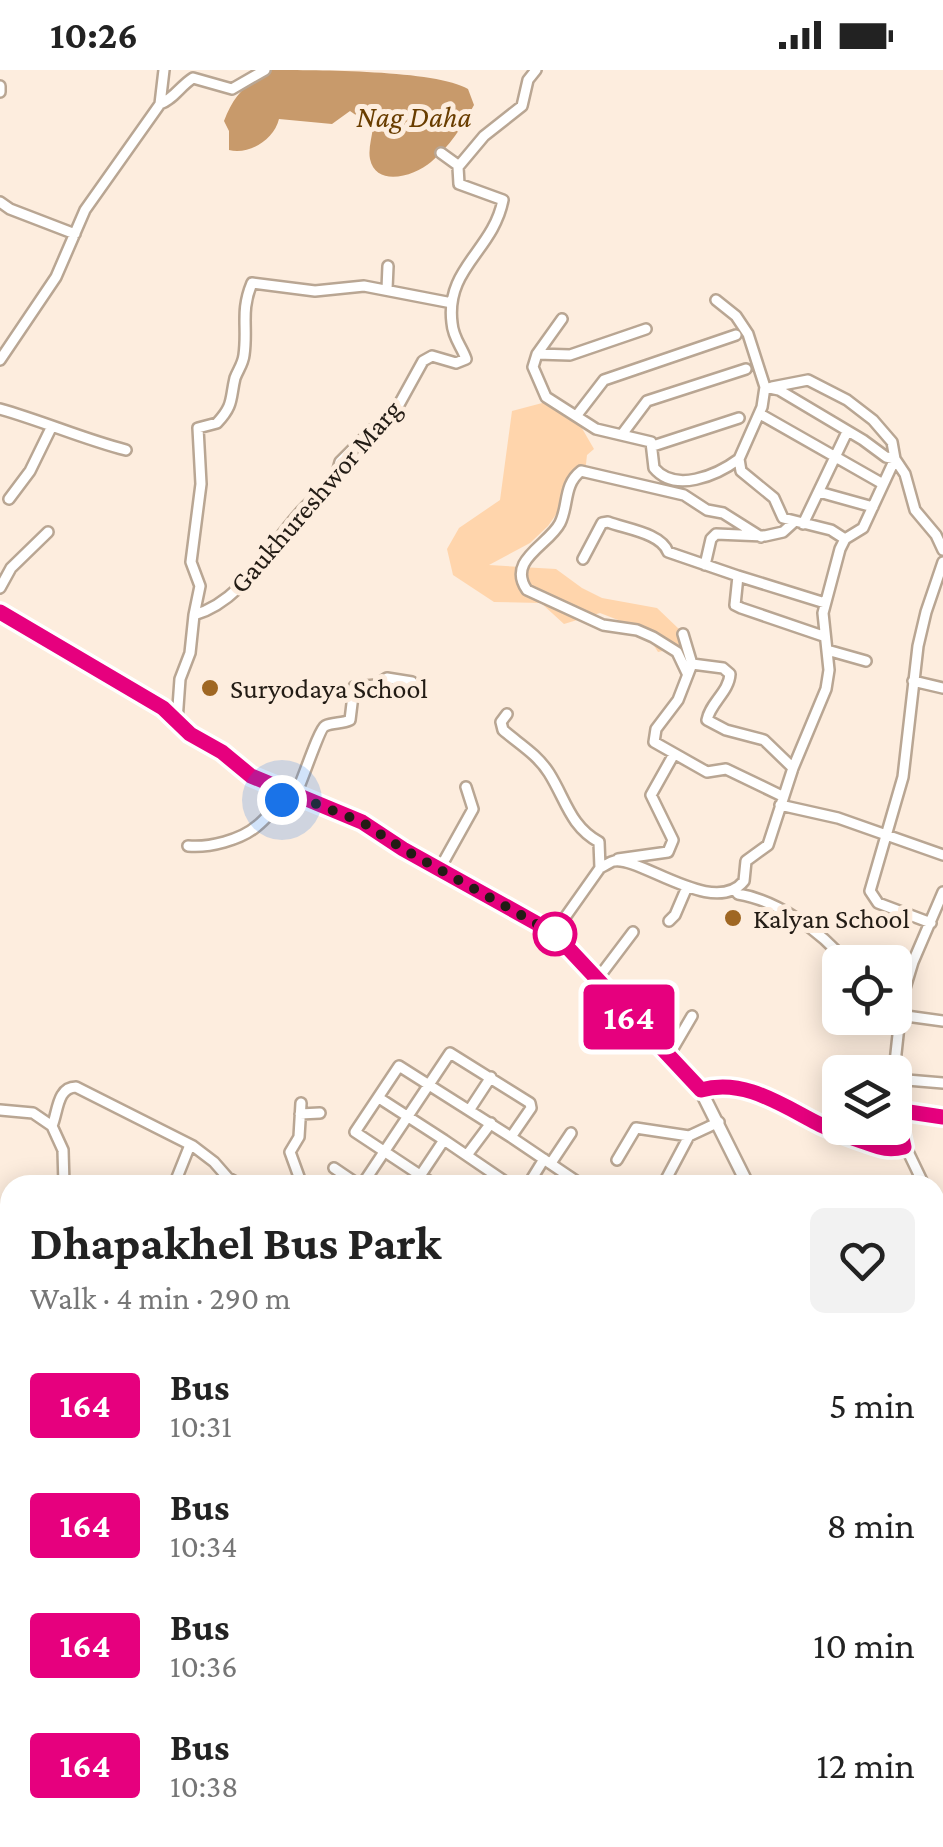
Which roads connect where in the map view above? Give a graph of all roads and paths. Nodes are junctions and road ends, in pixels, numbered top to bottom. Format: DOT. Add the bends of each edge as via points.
graph roads {
  1 [pos="164,70"];
  2 [pos="265,70"];
  3 [pos="536,70"];
  4 [pos="160,104"];
  5 [pos="442,153"];
  6 [pos="459,166"];
  7 [pos="0,202"];
  8 [pos="76,234"];
  9 [pos="388,266"];
  10 [pos="387,289"];
  11 [pos="716,300"];
  12 [pos="452,303"];
  13 [pos="562,319"];
  14 [pos="646,329"];
  15 [pos="736,335"];
  16 [pos="537,354"];
  17 [pos="0,360"];
  18 [pos="746,369"];
  19 [pos="768,387"];
  20 [pos="0,409"];
  21 [pos="760,414"];
  22 [pos="578,415"];
  23 [pos="740,418"];
  24 [pos="52,426"];
  25 [pos="847,432"];
  26 [pos="623,433"];
  27 [pos="653,446"];
  28 [pos="126,450"];
  29 [pos="835,456"];
  30 [pos="739,459"];
  31 [pos="895,459"];
  32 [pos="883,484"];
  33 [pos="819,492"];
  34 [pos="9,498"];
  35 [pos="873,507"];
  36 [pos="798,523"];
  37 [pos="48,532"];
  38 [pos="760,537"];
  39 [pos="844,539"];
  40 [pos="943,550"];
  41 [pos="583,559"];
  42 [pos="943,562"];
  43 [pos="705,565"];
  44 [pos="738,576"];
  45 [pos="0,588"];
  46 [pos="825,603"];
  47 [pos="0,612"];
  48 [pos="194,615"];
  49 [pos="684,634"];
  50 [pos="824,636"];
  51 [pos="827,650"];
  52 [pos="866,661"];
  53 [pos="690,668"];
  54 [pos="913,682"];
  55 [pos="415,686"];
  56 [pos="943,688"];
  57 [pos="508,714"];
  58 [pos="176,722"];
  59 [pos="674,754"];
  60 [pos="793,768"];
  61 [pos="466,787"];
  62 [pos="296,796"];
  63 [pos="781,801"];
  64 [pos="885,836"];
  65 [pos="188,846"];
  66 [pos="943,855"];
  67 [pos="616,860"];
  68 [pos="600,868"];
  69 [pos="439,870"];
  70 [pos="687,887"];
  71 [pos="734,889"];
  72 [pos="943,892"];
  73 [pos="669,921"];
  74 [pos="931,923"];
  75 [pos="633,932"];
  76 [pos="554,933"];
  77 [pos="830,945"];
  78 [pos="912,966"];
  79 [pos="596,981"];
  80 [pos="692,1016"];
  81 [pos="912,1019"];
  82 [pos="943,1020"];
  83 [pos="668,1056"];
  84 [pos="492,1077"];
  85 [pos="912,1078"];
  86 [pos="943,1083"];
  87 [pos="430,1084"];
  88 [pos="701,1090"];
  89 [pos="378,1098"];
  90 [pos="470,1109"];
  91 [pos="0,1110"];
  92 [pos="912,1112"];
  93 [pos="320,1114"];
  94 [pos="407,1117"];
  95 [pos="943,1117"];
  96 [pos="718,1122"];
  97 [pos="491,1124"];
  98 [pos="822,1124"];
  99 [pos="52,1126"];
  100 [pos="571,1133"];
  101 [pos="689,1136"];
  102 [pos="511,1137"];
  103 [pos="444,1140"];
  104 [pos="190,1144"];
  105 [pos="872,1145"];
  106 [pos="904,1147"];
  107 [pos="385,1151"];
  108 [pos="468,1155"];
  109 [pos="616,1160"];
  110 [pos="547,1161"];
  111 [pos="334,1168"];
  112 [pos="493,1174"];
  113 [pos="64,1175"];
  114 [pos="178,1175"];
  115 [pos="225,1175"];
  116 [pos="298,1175"];
  117 [pos="345,1175"];
  118 [pos="368,1175"];
  119 [pos="420,1175"];
  120 [pos="536,1175"];
  121 [pos="567,1175"];
  122 [pos="668,1175"];
  123 [pos="743,1175"];
  124 [pos="919,1175"];
  1 -- 4 [label="street"];
  2 -- 4 [label="street" via="232,89 193,78"];
  3 -- 6 [label="street" via="522,106"];
  4 -- 8 [label="street" via="84,210"];
  5 -- 6 [label="street"];
  6 -- 12 [label="street" via="459,184 503,200 487,238 458,276"];
  7 -- 8 [label="street"];
  8 -- 17 [label="street"];
  9 -- 10 [label="street"];
  10 -- 12 [label="street"];
  10 -- 48 [label="street" via="315,292 252,283 242,309 244,362 234,399 218,423 198,428 192,562 200,586"];
  11 -- 19 [label="street" via="748,334"];
  12 -- 48 [label="street, Gaukhureshwor Marg" via="456,343 466,359 423,361 391,419 340,462 334,484 317,494 215,609"];
  13 -- 16 [label="street"];
  14 -- 16 [label="street" via="570,354"];
  15 -- 22 [label="street" via="604,380"];
  16 -- 22 [label="street" via="534,368 546,397"];
  18 -- 26 [label="street" via="647,401"];
  19 -- 21 [label="street"];
  19 -- 25 [label="street"];
  19 -- 31 [label="street" via="808,380 847,400 887,435"];
  20 -- 24 [label="street"];
  21 -- 29 [label="street"];
  21 -- 30 [label="street"];
  22 -- 26 [label="street" via="596,428"];
  23 -- 27 [label="street"];
  24 -- 28 [label="street"];
  24 -- 34 [label="street"];
  25 -- 29 [label="street"];
  25 -- 31 [label="street"];
  26 -- 27 [label="street"];
  27 -- 30 [label="street" via="654,468 670,481 718,472"];
  29 -- 32 [label="street"];
  29 -- 33 [label="street"];
  30 -- 36 [label="street" via="740,471 774,498 784,518"];
  31 -- 32 [label="street"];
  31 -- 40 [label="street" via="915,510"];
  32 -- 35 [label="street"];
  33 -- 35 [label="street"];
  33 -- 36 [label="street"];
  35 -- 39 [label="street" via="863,528"];
  36 -- 38 [label="street"];
  36 -- 39 [label="street"];
  37 -- 45 [label="street"];
  38 -- 43 [label="street" via="716,534"];
  38 -- 53 [label="street" via="684,495 580,471 568,488 558,528 526,560 521,577 527,590 653,637"];
  39 -- 46 [label="street"];
  41 -- 43 [label="street" via="608,522"];
  42 -- 54 [label="street"];
  43 -- 44 [label="street"];
  44 -- 46 [label="street"];
  44 -- 50 [label="street" via="735,605"];
  46 -- 50 [label="street"];
  47 -- 58 [label="main road"];
  48 -- 58 [label="street"];
  49 -- 53 [label="street"];
  50 -- 51 [label="street"];
  51 -- 52 [label="street"];
  51 -- 60 [label="street" via="826,689"];
  53 -- 59 [label="street" via="654,738 657,747"];
  53 -- 60 [label="street" via="730,674 708,720 764,740"];
  54 -- 56 [label="street"];
  54 -- 64 [label="street" via="903,777"];
  55 -- 62 [label="street" via="386,678 354,687 350,720 320,732"];
  57 -- 68 [label="street" via="502,730 543,765 577,828 599,842"];
  58 -- 62 [label="main road" via="251,776"];
  59 -- 63 [label="street" via="707,772 726,769"];
  59 -- 67 [label="street" via="650,795 673,840 668,852"];
  60 -- 63 [label="street"];
  61 -- 69 [label="street" via="473,808"];
  62 -- 65 [label="street" via="282,800 254,829 206,848"];
  62 -- 69 [label="main road" via="362,822"];
  63 -- 64 [label="street"];
  63 -- 71 [label="street" via="768,846 750,856 744,881"];
  64 -- 66 [label="street"];
  64 -- 74 [label="street" via="872,896"];
  67 -- 68 [label="street"];
  67 -- 70 [label="street"];
  68 -- 76 [label="street"];
  69 -- 76 [label="main road"];
  70 -- 71 [label="street"];
  70 -- 73 [label="street"];
  71 -- 77 [label="street" via="763,900"];
  72 -- 74 [label="street"];
  74 -- 78 [label="street"];
  75 -- 79 [label="street"];
  76 -- 79 [label="main road"];
  79 -- 83 [label="main road"];
  80 -- 83 [label="street"];
  81 -- 82 [label="street"];
  83 -- 88 [label="main road"];
  84 -- 87 [label="street" via="450,1052"];
  84 -- 90 [label="street"];
  84 -- 102 [label="street" via="531,1105"];
  85 -- 86 [label="street"];
  87 -- 89 [label="street" via="399,1066"];
  87 -- 90 [label="street"];
  87 -- 94 [label="street"];
  88 -- 96 [label="main road"];
  88 -- 98 [label="street" via="744,1088"];
  89 -- 94 [label="street"];
  89 -- 107 [label="street" via="356,1132"];
  90 -- 97 [label="street"];
  91 -- 99 [label="street" via="33,1112"];
  92 -- 95 [label="street"];
  93 -- 116 [label="street" via="301,1108 299,1137 290,1152"];
  94 -- 103 [label="street"];
  94 -- 107 [label="street"];
  96 -- 101 [label="street"];
  96 -- 123 [label="main road"];
  97 -- 102 [label="street"];
  97 -- 108 [label="street"];
  99 -- 104 [label="street" via="63,1092 76,1087"];
  99 -- 113 [label="street" via="63,1150"];
  100 -- 110 [label="street"];
  101 -- 109 [label="street" via="636,1128"];
  101 -- 122 [label="street"];
  102 -- 110 [label="street"];
  103 -- 108 [label="street"];
  103 -- 119 [label="street"];
  104 -- 114 [label="street"];
  104 -- 115 [label="street"];
  105 -- 106 [label="street"];
  106 -- 124 [label="street"];
  107 -- 118 [label="street"];
  107 -- 119 [label="street"];
  108 -- 112 [label="street"];
  110 -- 120 [label="street"];
  110 -- 121 [label="street"];
  111 -- 117 [label="street"];
}
